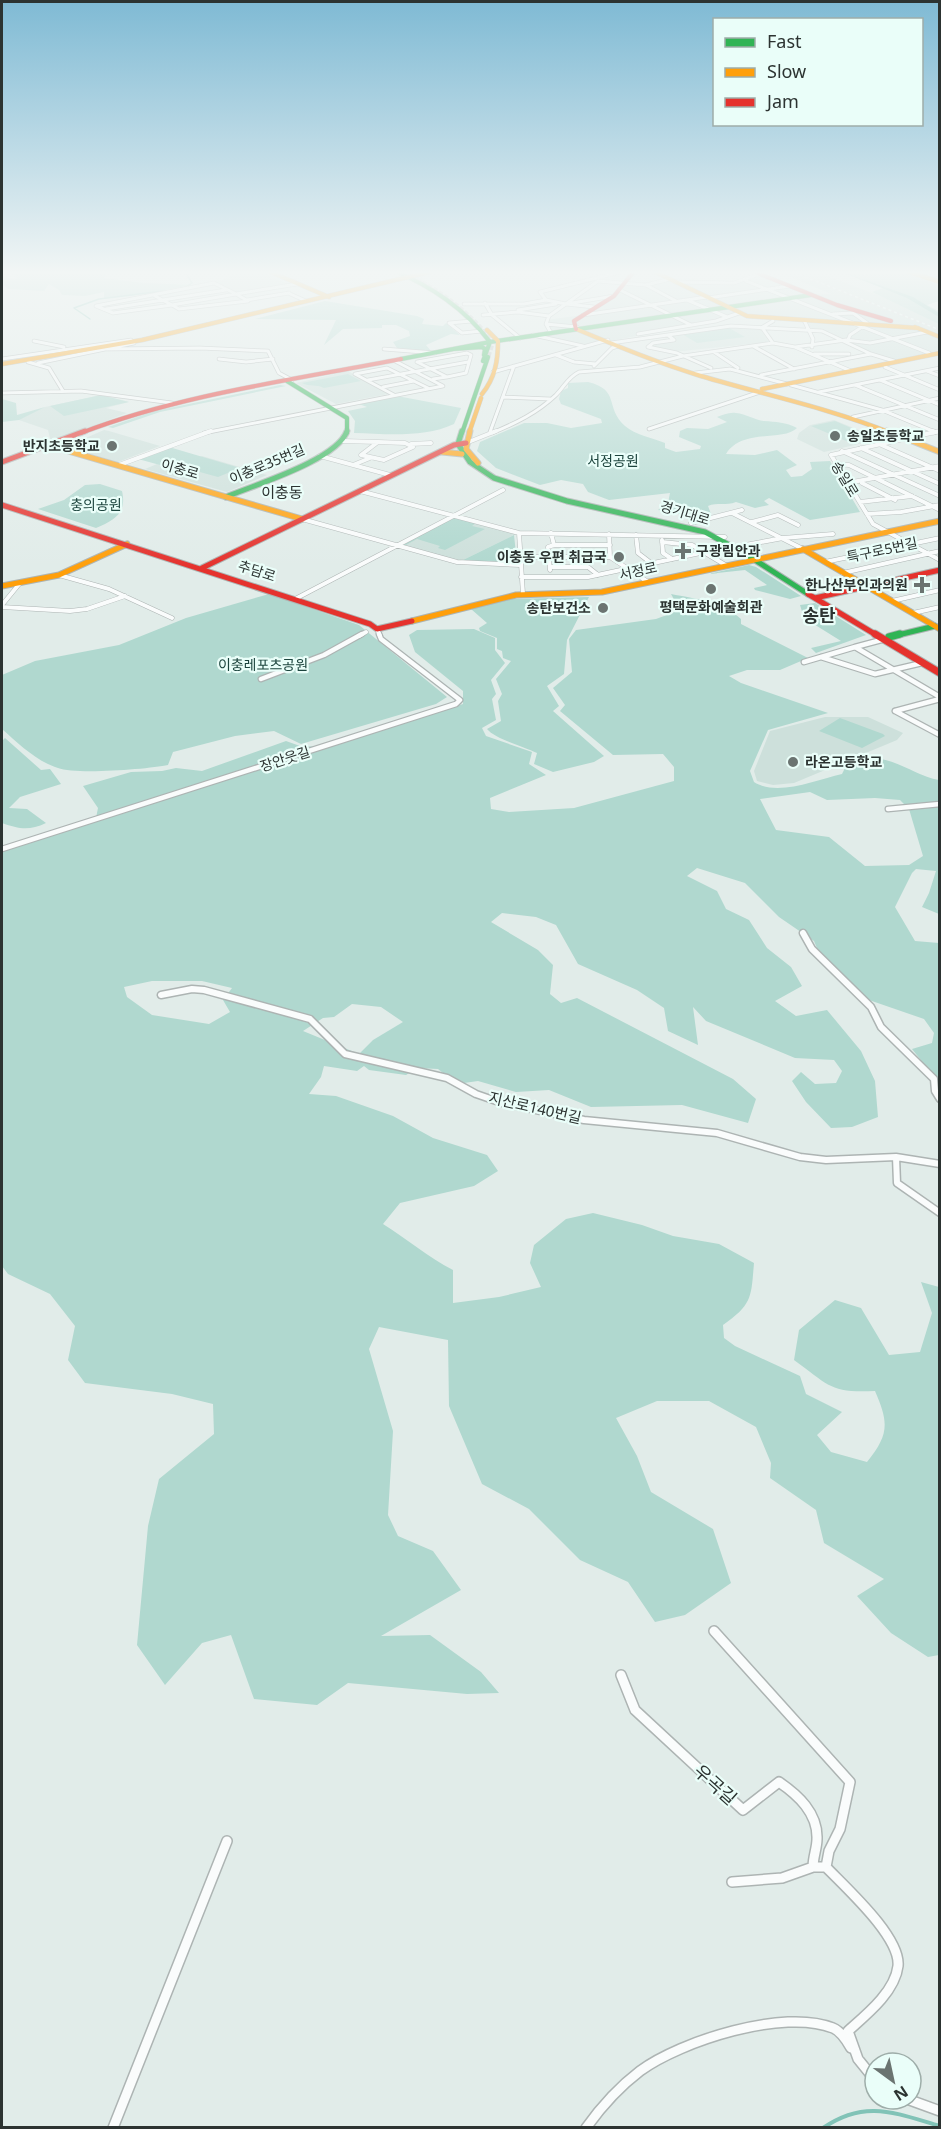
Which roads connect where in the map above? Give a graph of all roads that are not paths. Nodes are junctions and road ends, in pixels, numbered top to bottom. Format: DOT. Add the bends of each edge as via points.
graph roads {
  1 [pos="51,369"];
  2 [pos="277,369"];
  3 [pos="351,369"];
  4 [pos="380,369"];
  5 [pos="390,369"];
  6 [pos="413,369"];
  7 [pos="428,369"];
  8 [pos="431,369"];
  9 [pos="467,369"];
  10 [pos="483,369"];
  11 [pos="502,369"];
  12 [pos="513,369"];
  13 [pos="591,369"];
  14 [pos="684,369"];
  15 [pos="707,369"];
  16 [pos="742,369"];
  17 [pos="792,369"];
  18 [pos="847,369"];
  19 [pos="863,369"];
  20 [pos="867,369"];
  21 [pos="886,369"];
  22 [pos="931,369"];
  23 [pos="927,370"];
  24 [pos="416,371"];
  25 [pos="851,371"];
  26 [pos="493,372"];
  27 [pos="696,373"];
  28 [pos="401,374"];
  29 [pos="761,375"];
  30 [pos="904,375"];
  31 [pos="939,376"];
  32 [pos="447,377"];
  33 [pos="368,380"];
  34 [pos="433,380"];
  35 [pos="880,380"];
  36 [pos="290,381"];
  37 [pos="414,381"];
  38 [pos="789,385"];
  39 [pos="855,385"];
  40 [pos="381,388"];
  41 [pos="429,388"];
  42 [pos="939,390"];
  43 [pos="63,391"];
  44 [pos="761,391"];
  45 [pos="817,392"];
  46 [pos="2,393"];
  47 [pos="394,394"];
  48 [pos="479,395"];
  49 [pos="502,397"];
  50 [pos="939,398"];
  51 [pos="550,399"];
  52 [pos="929,400"];
  53 [pos="172,403"];
  54 [pos="939,405"];
  55 [pos="905,406"];
  56 [pos="333,407"];
  57 [pos="882,410"];
  58 [pos="853,417"];
  59 [pos="939,420"];
  60 [pos="493,423"];
  61 [pos="506,426"];
  62 [pos="649,429"];
  63 [pos="490,432"];
  64 [pos="938,432"];
  65 [pos="907,438"];
  66 [pos="343,441"];
  67 [pos="378,442"];
  68 [pos="431,443"];
  69 [pos="461,443"];
  70 [pos="411,444"];
  71 [pos="878,444"];
  72 [pos="51,446"];
  73 [pos="860,448"];
  74 [pos="842,451"];
  75 [pos="442,452"];
  76 [pos="939,452"];
  77 [pos="462,454"];
  78 [pos="320,456"];
  79 [pos="370,458"];
  80 [pos="2,462"];
  81 [pos="835,464"];
  82 [pos="119,465"];
  83 [pos="353,465"];
  84 [pos="939,466"];
  85 [pos="933,468"];
  86 [pos="939,471"];
  87 [pos="915,472"];
  88 [pos="390,475"];
  89 [pos="897,475"];
  90 [pos="880,479"];
  91 [pos="847,483"];
  92 [pos="861,483"];
  93 [pos="939,484"];
  94 [pos="503,490"];
  95 [pos="360,491"];
  96 [pos="913,496"];
  97 [pos="939,496"];
  98 [pos="225,497"];
  99 [pos="895,500"];
  100 [pos="860,502"];
  101 [pos="2,503"];
  102 [pos="939,505"];
  103 [pos="933,506"];
  104 [pos="742,510"];
  105 [pos="939,510"];
  106 [pos="732,513"];
  107 [pos="867,514"];
  108 [pos="453,515"];
  109 [pos="302,519"];
  110 [pos="939,521"];
  111 [pos="752,522"];
  112 [pos="689,524"];
  113 [pos="798,525"];
  114 [pos="888,531"];
  115 [pos="519,533"];
  116 [pos="550,533"];
  117 [pos="609,534"];
  118 [pos="833,534"];
  119 [pos="636,535"];
  120 [pos="662,536"];
  121 [pos="679,536"];
  122 [pos="713,536"];
  123 [pos="725,537"];
  124 [pos="783,538"];
  125 [pos="939,538"];
  126 [pos="662,542"];
  127 [pos="127,544"];
  128 [pos="910,544"];
  129 [pos="554,545"];
  130 [pos="610,545"];
  131 [pos="395,546"];
  132 [pos="740,546"];
  133 [pos="803,549"];
  134 [pos="939,551"];
  135 [pos="705,552"];
  136 [pos="928,554"];
  137 [pos="520,557"];
  138 [pos="550,557"];
  139 [pos="610,557"];
  140 [pos="672,559"];
  141 [pos="757,559"];
  142 [pos="939,560"];
  143 [pos="825,562"];
  144 [pos="651,563"];
  145 [pos="520,565"];
  146 [pos="727,566"];
  147 [pos="550,567"];
  148 [pos="202,568"];
  149 [pos="627,569"];
  150 [pos="939,570"];
  151 [pos="843,573"];
  152 [pos="59,575"];
  153 [pos="598,575"];
  154 [pos="521,577"];
  155 [pos="551,577"];
  156 [pos="648,582"];
  157 [pos="20,583"];
  158 [pos="2,586"];
  159 [pos="867,586"];
  160 [pos="939,590"];
  161 [pos="523,594"];
  162 [pos="125,596"];
  163 [pos="819,597"];
  164 [pos="297,598"];
  165 [pos="892,601"];
  166 [pos="2,606"];
  167 [pos="939,607"];
  168 [pos="913,613"];
  169 [pos="172,618"];
  170 [pos="938,626"];
  171 [pos="377,629"];
  172 [pos="366,632"];
  173 [pos="887,638"];
  174 [pos="855,647"];
  175 [pos="820,657"];
  176 [pos="804,662"];
  177 [pos="922,663"];
  178 [pos="939,667"];
  179 [pos="893,670"];
  180 [pos="939,673"];
  181 [pos="261,679"];
  182 [pos="939,698"];
  183 [pos="939,735"];
  184 [pos="939,804"];
  185 [pos="888,809"];
  186 [pos="2,849"];
  187 [pos="803,933"];
  188 [pos="161,995"];
  189 [pos="939,1099"];
  190 [pos="896,1157"];
  191 [pos="939,1164"];
  192 [pos="939,1213"];
  193 [pos="714,1631"];
  194 [pos="621,1676"];
  195 [pos="227,1841"];
  196 [pos="813,1867"];
  197 [pos="826,1868"];
  198 [pos="732,1882"];
  199 [pos="858,2059"];
  200 [pos="863,2065"];
  201 [pos="923,2105"];
  202 [pos="939,2111"];
  203 [pos="113,2127"];
  204 [pos="586,2127"];
  1 -- 43 [label="street"];
  2 -- 36 [label="street"];
  3 -- 36 [label="street"];
  4 -- 33 [label="street" via="355,374"];
  5 -- 28 [label="street"];
  6 -- 24 [label="street"];
  7 -- 24 [label="street"];
  8 -- 32 [label="street"];
  9 -- 32 [label="street" via="466,373"];
  10 -- 48 [label="street" via="474,390"];
  11 -- 26 [label="street"];
  12 -- 49 [label="street"];
  13 -- 51 [label="street" via="572,375"];
  14 -- 27 [label="street"];
  15 -- 27 [label="street"];
  16 -- 29 [label="street"];
  17 -- 29 [label="street"];
  18 -- 25 [label="street"];
  19 -- 25 [label="street"];
  20 -- 38 [label="street"];
  21 -- 30 [label="street"];
  22 -- 23 [label="street"];
  23 -- 30 [label="street"];
  23 -- 31 [label="street"];
  24 -- 28 [label="street"];
  24 -- 34 [label="street"];
  25 -- 38 [label="street"];
  26 -- 48 [label="street" via="490,384"];
  27 -- 44 [label="street"];
  28 -- 33 [label="street"];
  28 -- 37 [label="street"];
  29 -- 38 [label="street"];
  30 -- 35 [label="street"];
  30 -- 42 [label="street"];
  32 -- 34 [label="street"];
  33 -- 40 [label="street"];
  34 -- 41 [label="street" via="443,386"];
  35 -- 39 [label="street"];
  35 -- 52 [label="street"];
  36 -- 53 [label="street"];
  36 -- 56 [label="street"];
  37 -- 40 [label="street"];
  37 -- 41 [label="street"];
  38 -- 44 [label="street"];
  38 -- 45 [label="street"];
  39 -- 45 [label="street"];
  39 -- 55 [label="street"];
  40 -- 47 [label="street"];
  41 -- 47 [label="street"];
  43 -- 46 [label="street"];
  43 -- 53 [label="street"];
  44 -- 58 [label="street"];
  44 -- 62 [label="street"];
  45 -- 57 [label="street"];
  47 -- 56 [label="street"];
  48 -- 69 [label="street"];
  49 -- 51 [label="street"];
  49 -- 60 [label="street"];
  50 -- 52 [label="street"];
  51 -- 61 [label="street" via="526,419"];
  52 -- 54 [label="street"];
  52 -- 55 [label="street"];
  53 -- 72 [label="street" via="133,413"];
  55 -- 57 [label="street"];
  55 -- 59 [label="street"];
  56 -- 66 [label="street" via="347,418 349,425"];
  56 -- 82 [label="street" via="206,432"];
  57 -- 58 [label="street"];
  57 -- 64 [label="street"];
  58 -- 65 [label="street"];
  60 -- 61 [label="street"];
  60 -- 63 [label="street"];
  61 -- 63 [label="street"];
  63 -- 69 [label="street"];
  64 -- 65 [label="street, 송일로"];
  65 -- 71 [label="street, 송일로"];
  65 -- 76 [label="street"];
  66 -- 67 [label="street"];
  66 -- 78 [label="street, 이충로35번길"];
  67 -- 70 [label="street"];
  67 -- 79 [label="street" via="361,455"];
  68 -- 70 [label="street"];
  69 -- 75 [label="street"];
  69 -- 77 [label="street, 경기대로"];
  69 -- 112 [label="street, 경기대로" via="477,462 506,479"];
  70 -- 79 [label="street" via="413,447 384,460"];
  71 -- 73 [label="street, 송일로"];
  71 -- 85 [label="street"];
  72 -- 80 [label="street"];
  72 -- 82 [label="street, 이충로"];
  73 -- 74 [label="street, 송일로"];
  73 -- 87 [label="street"];
  74 -- 81 [label="street, 송일로" via="831,455"];
  74 -- 89 [label="street"];
  75 -- 77 [label="street"];
  75 -- 88 [label="street"];
  77 -- 112 [label="street, 경기대로" via="483,474 514,486"];
  78 -- 83 [label="street, 이충로35번길"];
  78 -- 98 [label="street, 이충로35번길"];
  79 -- 83 [label="street"];
  81 -- 90 [label="street" via="849,465"];
  81 -- 91 [label="street, 송일로"];
  82 -- 98 [label="street, 이충로"];
  83 -- 88 [label="street, 이충로35번길"];
  84 -- 85 [label="street"];
  85 -- 86 [label="street"];
  85 -- 87 [label="street"];
  87 -- 89 [label="street"];
  87 -- 93 [label="street"];
  88 -- 95 [label="street"];
  89 -- 90 [label="street"];
  89 -- 97 [label="street"];
  90 -- 92 [label="street"];
  90 -- 96 [label="street"];
  91 -- 92 [label="street"];
  91 -- 100 [label="street, 송일로"];
  92 -- 99 [label="street"];
  94 -- 108 [label="street"];
  95 -- 108 [label="street"];
  95 -- 109 [label="street"];
  96 -- 99 [label="street"];
  96 -- 103 [label="street"];
  98 -- 109 [label="street, 이충로"];
  99 -- 100 [label="street"];
  100 -- 107 [label="street, 송일로"];
  101 -- 127 [label="street, 추담로"];
  102 -- 103 [label="street"];
  103 -- 105 [label="street"];
  103 -- 107 [label="street"];
  104 -- 106 [label="street"];
  106 -- 111 [label="street"];
  106 -- 112 [label="street"];
  107 -- 114 [label="street, 송일로" via="873,524"];
  108 -- 115 [label="street"];
  108 -- 131 [label="street"];
  109 -- 131 [label="street, 이충로"];
  109 -- 148 [label="street"];
  110 -- 114 [label="street, 서정로"];
  111 -- 113 [label="street" via="778,515"];
  111 -- 124 [label="street"];
  112 -- 121 [label="street"];
  112 -- 122 [label="street, 경기대로"];
  112 -- 123 [label="street, 경기대로"];
  114 -- 128 [label="street, 송일로"];
  114 -- 133 [label="street, 서정로"];
  115 -- 116 [label="street"];
  115 -- 137 [label="street"];
  116 -- 117 [label="street"];
  116 -- 129 [label="street"];
  117 -- 119 [label="street"];
  117 -- 130 [label="street"];
  118 -- 124 [label="street"];
  119 -- 120 [label="street"];
  119 -- 144 [label="street" via="638,553"];
  120 -- 121 [label="street"];
  120 -- 126 [label="street"];
  121 -- 122 [label="street"];
  122 -- 123 [label="street"];
  122 -- 141 [label="street, 경기대로"];
  123 -- 132 [label="street, 경기대로"];
  124 -- 132 [label="street"];
  124 -- 133 [label="street"];
  125 -- 128 [label="street, 특구로5번길"];
  126 -- 135 [label="street" via="684,543"];
  126 -- 140 [label="street" via="663,553"];
  127 -- 148 [label="street, 추담로"];
  127 -- 152 [label="street"];
  128 -- 136 [label="street, 송일로"];
  128 -- 143 [label="street, 특구로5번길"];
  129 -- 130 [label="street"];
  129 -- 138 [label="street" via="548,547"];
  130 -- 139 [label="street"];
  131 -- 145 [label="street, 이충로" via="457,562"];
  131 -- 164 [label="street"];
  132 -- 141 [label="street, 경기대로"];
  133 -- 141 [label="street, 서정로"];
  133 -- 143 [label="street"];
  134 -- 136 [label="street"];
  135 -- 140 [label="street"];
  135 -- 146 [label="street"];
  136 -- 142 [label="street, 송일로"];
  136 -- 151 [label="street"];
  137 -- 138 [label="street"];
  137 -- 145 [label="street"];
  138 -- 139 [label="street"];
  138 -- 147 [label="street"];
  139 -- 149 [label="street"];
  140 -- 144 [label="street"];
  141 -- 146 [label="street, 서정로"];
  141 -- 163 [label="street, 경기대로"];
  143 -- 151 [label="street"];
  144 -- 149 [label="street"];
  145 -- 154 [label="street"];
  146 -- 156 [label="street, 서정로"];
  147 -- 153 [label="street" via="588,567"];
  147 -- 155 [label="street"];
  148 -- 164 [label="street, 추담로"];
  149 -- 153 [label="street"];
  149 -- 156 [label="street"];
  150 -- 159 [label="street"];
  151 -- 159 [label="street"];
  152 -- 157 [label="street"];
  152 -- 162 [label="street"];
  153 -- 155 [label="street"];
  154 -- 155 [label="street"];
  154 -- 161 [label="street"];
  156 -- 161 [label="street, 서정로" via="603,592"];
  157 -- 158 [label="street"];
  157 -- 166 [label="street"];
  159 -- 163 [label="street"];
  159 -- 165 [label="street"];
  160 -- 165 [label="street"];
  161 -- 171 [label="street, 서정로"];
  162 -- 166 [label="street" via="70,611"];
  162 -- 169 [label="street"];
  163 -- 173 [label="street, 경기대로"];
  164 -- 171 [label="street, 추담로"];
  165 -- 168 [label="street"];
  167 -- 168 [label="street"];
  168 -- 170 [label="street"];
  170 -- 173 [label="street"];
  171 -- 186 [label="street, 장안웃길" via="381,639 460,700"];
  172 -- 181 [label="street" via="324,655"];
  173 -- 174 [label="street"];
  173 -- 177 [label="street, 경기대로"];
  173 -- 178 [label="street, 경기대로"];
  174 -- 175 [label="street"];
  174 -- 179 [label="street"];
  175 -- 176 [label="street"];
  175 -- 179 [label="street" via="875,674"];
  177 -- 179 [label="street"];
  177 -- 180 [label="street, 경기대로"];
  179 -- 182 [label="street"];
  182 -- 183 [label="street" via="895,711"];
  184 -- 185 [label="street"];
  187 -- 189 [label="street" via="813,949 871,1007 880,1027 934,1079"];
  188 -- 190 [label="street, 지산로140번길" via="204,990 310,1019 345,1054 447,1078 502,1103 584,1120 717,1133 800,1157"];
  190 -- 191 [label="street, 지산로140번길"];
  190 -- 192 [label="street" via="897,1183"];
  193 -- 197 [label="street" via="850,1782 840,1829"];
  194 -- 196 [label="street, 우곡길" via="626,1681 627,1700 635,1710 743,1810 779,1782 798,1796 816,1827"];
  195 -- 203 [label="street"];
  196 -- 197 [label="street"];
  196 -- 198 [label="street" via="782,1878"];
  197 -- 199 [label="street" via="870,1914 898,1952 898,1966 883,1995 848,2031"];
  199 -- 200 [label="street"];
  199 -- 204 [label="street" via="835,2029 813,2023 794,2022 726,2033 673,2052 640,2071 600,2108"];
  201 -- 202 [label="street"];
}
